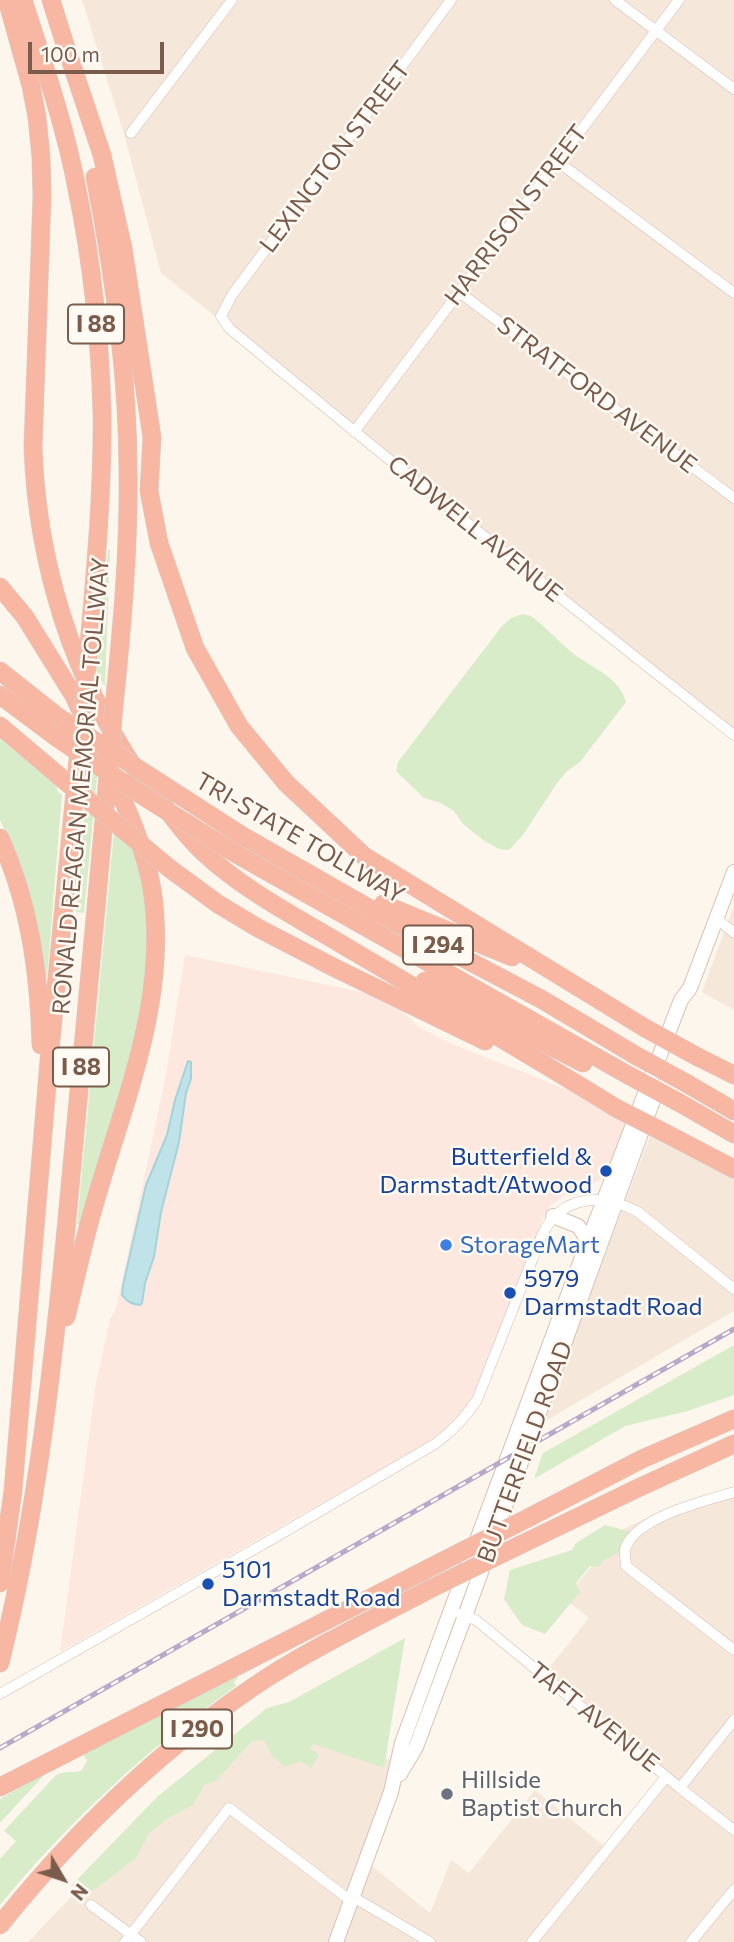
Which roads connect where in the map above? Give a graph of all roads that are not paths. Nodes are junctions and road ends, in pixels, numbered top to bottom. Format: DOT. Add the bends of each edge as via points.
graph roads {
  1 [pos="7,0"];
  2 [pos="23,0"];
  3 [pos="51,0"];
  4 [pos="232,0"];
  5 [pos="452,0"];
  6 [pos="615,0"];
  7 [pos="678,0"];
  8 [pos="656,30"];
  9 [pos="66,47"];
  10 [pos="734,89"];
  11 [pos="131,133"];
  12 [pos="557,161"];
  13 [pos="459,292"];
  14 [pos="734,293"];
  15 [pos="221,316"];
  16 [pos="354,432"];
  17 [pos="734,498"];
  18 [pos="0,587"];
  19 [pos="0,671"];
  20 [pos="0,695"];
  21 [pos="0,726"];
  22 [pos="734,736"];
  23 [pos="0,838"];
  24 [pos="734,872"];
  25 [pos="321,882"];
  26 [pos="717,919"];
  27 [pos="306,922"];
  28 [pos="734,933"];
  29 [pos="561,977"];
  30 [pos="734,1075"];
  31 [pos="626,1080"];
  32 [pos="616,1108"];
  33 [pos="734,1111"];
  34 [pos="734,1135"];
  35 [pos="41,1164"];
  36 [pos="734,1169"];
  37 [pos="611,1200"];
  38 [pos="553,1216"];
  39 [pos="584,1252"];
  40 [pos="734,1289"];
  41 [pos="55,1347"];
  42 [pos="734,1419"];
  43 [pos="734,1444"];
  44 [pos="13,1492"];
  45 [pos="734,1492"];
  46 [pos="0,1536"];
  47 [pos="0,1583"];
  48 [pos="451,1610"];
  49 [pos="465,1616"];
  50 [pos="734,1650"];
  51 [pos="0,1662"];
  52 [pos="0,1694"];
  53 [pos="734,1720"];
  54 [pos="666,1777"];
  55 [pos="0,1787"];
  56 [pos="680,1788"];
  57 [pos="391,1792"];
  58 [pos="734,1830"];
  59 [pos="734,1890"];
  60 [pos="352,1899"];
  61 [pos="91,1905"];
  62 [pos="0,1925"];
  63 [pos="128,1938"];
  64 [pos="141,1942"];
  65 [pos="336,1942"];
  66 [pos="430,1942"];
  67 [pos="532,1942"];
  68 [pos="691,1942"];
  1 -- 27 [label="highway" via="31,86 41,157 34,482 59,606 77,659 106,718 140,776 174,820 204,853 249,888"];
  2 -- 35 [label="highway, RONALD REAGAN MEMORIAL TOLLWAY / I 88, bridge" via="77,188 93,294 100,387 101,462 88,656"];
  3 -- 9 [label="highway, RONALD REAGAN MEMORIAL TOLLWAY / I 88"];
  4 -- 11 [label="street"];
  5 -- 15 [label="street, LEXINGTON STREET" via="232,295"];
  6 -- 8 [label="street"];
  7 -- 8 [label="street, HARRISON STREET"];
  8 -- 10 [label="street"];
  8 -- 12 [label="street, HARRISON STREET"];
  9 -- 29 [label="highway" via="102,155 123,248 152,437 149,491 159,543 195,648 239,726 286,783 363,856"];
  9 -- 41 [label="highway, RONALD REAGAN MEMORIAL TOLLWAY / I 88, bridge" via="108,245 124,379 128,516 123,613"];
  12 -- 13 [label="street, HARRISON STREET"];
  12 -- 14 [label="street"];
  13 -- 16 [label="street, HARRISON STREET"];
  13 -- 17 [label="street, STRATFORD AVENUE"];
  15 -- 16 [label="street, CADWELL AVENUE" via="229,328"];
  16 -- 22 [label="street, CADWELL AVENUE"];
  18 -- 41 [label="highway" via="24,617 86,720 131,818 155,911 153,986 139,1061"];
  19 -- 25 [label="highway, TRI-STATE TOLLWAY / I 294, bridge" via="58,717"];
  20 -- 31 [label="highway, TRI-STATE TOLLWAY / I 294, bridge" via="56,737 238,855"];
  21 -- 32 [label="highway, bridge" via="218,904 335,968"];
  23 -- 35 [label="highway" via="25,906 36,965"];
  24 -- 26 [label="main road, BUTTERFIELD ROAD"];
  25 -- 29 [label="highway"];
  25 -- 33 [label="highway, TRI-STATE TOLLWAY / I 294, bridge" via="541,999"];
  26 -- 28 [label="street"];
  26 -- 37 [label="main road, BUTTERFIELD ROAD"];
  27 -- 31 [label="highway"];
  27 -- 32 [label="highway"];
  29 -- 30 [label="highway, bridge"];
  31 -- 34 [label="highway, TRI-STATE TOLLWAY / I 294, bridge"];
  32 -- 36 [label="highway, bridge"];
  35 -- 44 [label="highway, RONALD REAGAN MEMORIAL TOLLWAY / I 88"];
  37 -- 38 [label="street" via="572,1205"];
  37 -- 39 [label="main road, BUTTERFIELD ROAD"];
  37 -- 40 [label="street" via="639,1212"];
  37 -- 49 [label="main road, BUTTERFIELD ROAD"];
  38 -- 39 [label="main road" via="578,1226 586,1237"];
  38 -- 52 [label="street" via="484,1385 460,1424 412,1457"];
  39 -- 48 [label="main road, BUTTERFIELD ROAD"];
  41 -- 51 [label="highway, RONALD REAGAN MEMORIAL TOLLWAY / I 88" via="31,1521"];
  42 -- 55 [label="highway, I 290, bridge" via="642,1459"];
  43 -- 62 [label="highway, I 290, bridge" via="432,1588 268,1678 157,1761 87,1826"];
  44 -- 46 [label="highway"];
  44 -- 47 [label="highway, RONALD REAGAN MEMORIAL TOLLWAY / I 88"];
  45 -- 50 [label="street" via="672,1511 638,1530 625,1550 626,1566"];
  48 -- 49 [label="street, TAFT AVENUE"];
  48 -- 57 [label="main road, BUTTERFIELD ROAD" via="402,1744"];
  49 -- 54 [label="street, TAFT AVENUE" via="476,1620"];
  49 -- 57 [label="main road, BUTTERFIELD ROAD" via="416,1747"];
  53 -- 56 [label="street"];
  54 -- 56 [label="street, TAFT AVENUE"];
  54 -- 67 [label="street"];
  56 -- 58 [label="street, TAFT AVENUE"];
  57 -- 60 [label="main road, BUTTERFIELD ROAD"];
  59 -- 68 [label="street"];
  60 -- 63 [label="street" via="229,1808"];
  60 -- 65 [label="main road, BUTTERFIELD ROAD"];
  60 -- 66 [label="street"];
  61 -- 63 [label="street"];
  63 -- 64 [label="street"];
}
